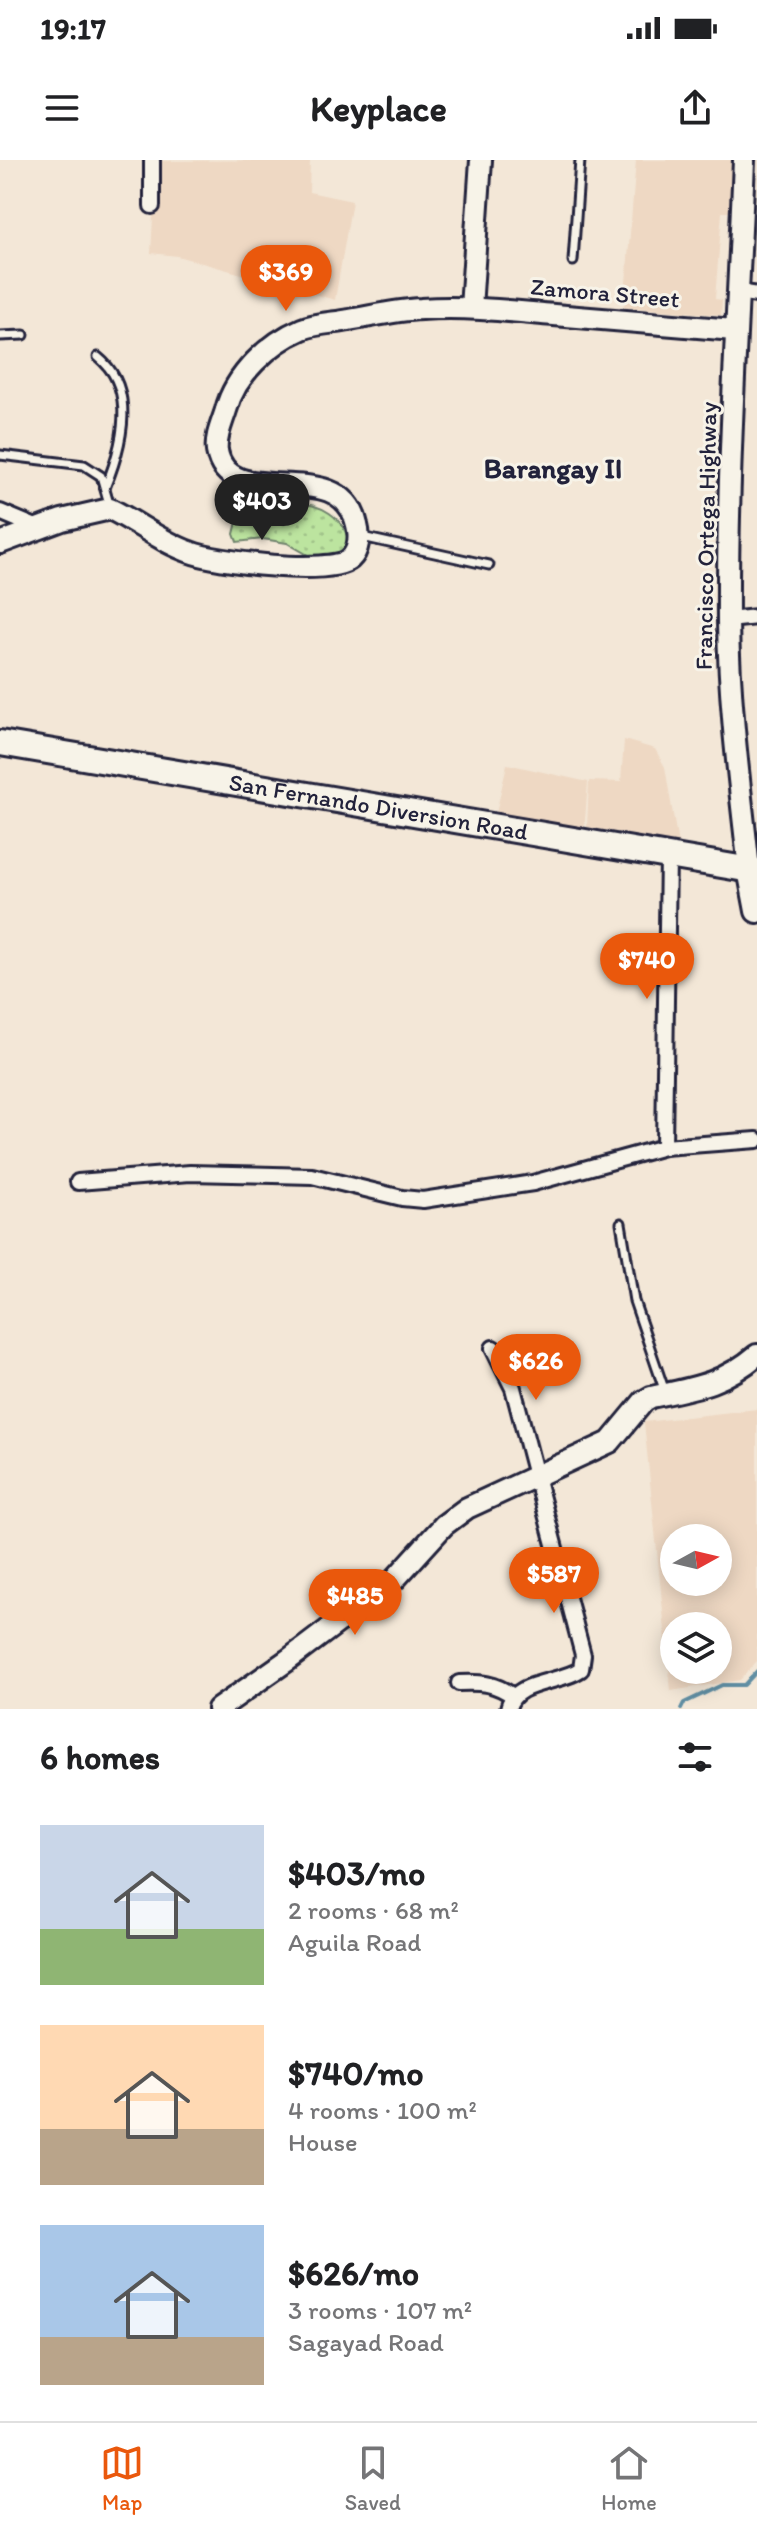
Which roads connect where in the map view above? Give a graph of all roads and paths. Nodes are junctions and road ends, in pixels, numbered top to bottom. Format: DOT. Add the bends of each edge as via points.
graph roads {
  1 [pos="152,160"];
  2 [pos="481,160"];
  3 [pos="580,160"];
  4 [pos="744,160"];
  5 [pos="152,206"];
  6 [pos="573,261"];
  7 [pos="748,293"];
  8 [pos="471,308"];
  9 [pos="734,330"];
  10 [pos="24,335"];
  11 [pos="0,336"];
  12 [pos="98,357"];
  13 [pos="0,455"];
  14 [pos="105,488"];
  15 [pos="110,509"];
  16 [pos="0,512"];
  17 [pos="38,528"];
  18 [pos="359,536"];
  19 [pos="0,543"];
  20 [pos="489,565"];
  21 [pos="757,617"];
  22 [pos="728,620"];
  23 [pos="0,743"];
  24 [pos="668,856"];
  25 [pos="753,870"];
  26 [pos="757,911"];
  27 [pos="757,1140"];
  28 [pos="664,1147"];
  29 [pos="78,1182"];
  30 [pos="621,1223"];
  31 [pos="493,1348"];
  32 [pos="757,1355"];
  33 [pos="666,1394"];
  34 [pos="537,1473"];
  35 [pos="459,1683"];
  36 [pos="510,1702"];
  37 [pos="218,1709"];
  1 -- 5 [label="street"];
  2 -- 8 [label="street"];
  3 -- 6 [label="lane"];
  4 -- 7 [label="street, Francisco Ortega Highway"];
  7 -- 9 [label="street, Francisco Ortega Highway"];
  8 -- 9 [label="street, Zamora Street"];
  8 -- 18 [label="street, Zamora Street" via="420,309 303,328 247,370 230,395 217,450 226,469 258,484 293,484 343,497"];
  9 -- 22 [label="street, Francisco Ortega Highway"];
  10 -- 11 [label="lane"];
  12 -- 14 [label="lane" via="115,373 122,416 118,456"];
  13 -- 14 [label="lane" via="84,465 101,476"];
  14 -- 15 [label="lane"];
  15 -- 17 [label="street"];
  15 -- 18 [label="street" via="189,552 244,563 332,566 350,560"];
  16 -- 17 [label="street"];
  17 -- 19 [label="street"];
  18 -- 20 [label="lane"];
  21 -- 22 [label="street"];
  22 -- 25 [label="street, Francisco Ortega Highway" via="731,694"];
  23 -- 24 [label="highway, San Fernando Diversion Road"];
  24 -- 25 [label="highway, San Fernando Diversion Road"];
  24 -- 28 [label="street"];
  25 -- 26 [label="main road, Francisco Ortega Highway"];
  27 -- 28 [label="street"];
  28 -- 29 [label="street" via="533,1183 423,1200 312,1176 190,1173"];
  30 -- 33 [label="lane" via="634,1301"];
  31 -- 34 [label="street" via="513,1388"];
  32 -- 33 [label="street" via="735,1373"];
  33 -- 34 [label="street" via="644,1401 610,1442"];
  34 -- 36 [label="street" via="583,1662 572,1675"];
  34 -- 37 [label="street" via="444,1525 395,1579"];
  35 -- 36 [label="street" via="499,1686"];
}
